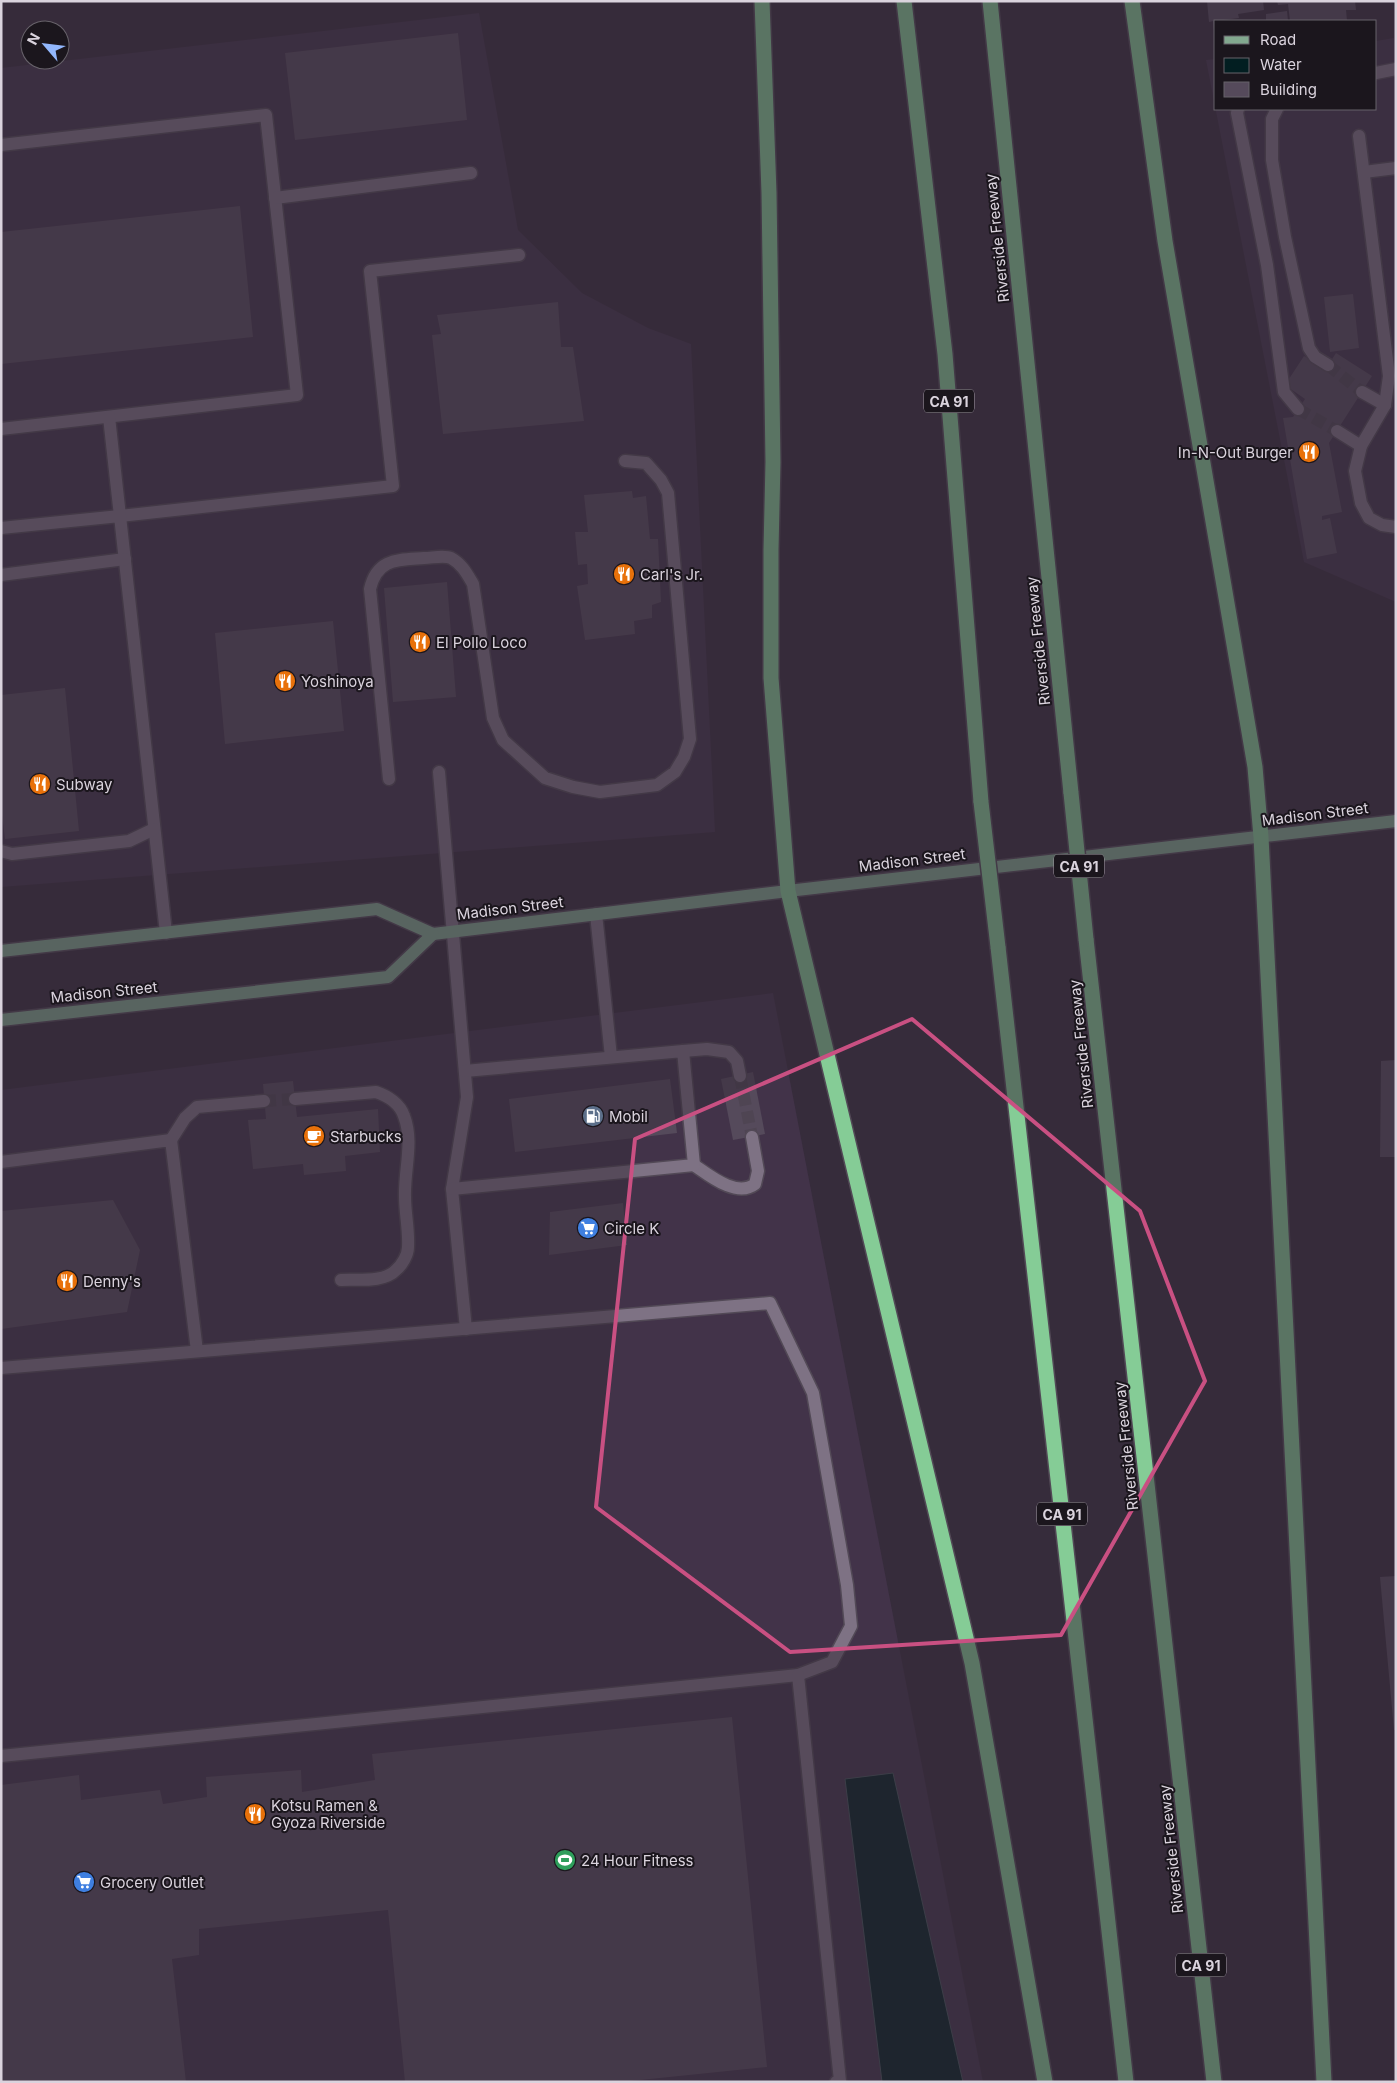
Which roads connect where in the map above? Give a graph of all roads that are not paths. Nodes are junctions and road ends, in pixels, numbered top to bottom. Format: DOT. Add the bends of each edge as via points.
graph roads {
  1 [pos="762,1"];
  2 [pos="904,1"];
  3 [pos="990,1"];
  4 [pos="1132,1"];
  5 [pos="1238,110"];
  6 [pos="1276,110"];
  7 [pos="1359,136"];
  8 [pos="1,145"];
  9 [pos="1396,168"];
  10 [pos="1364,172"];
  11 [pos="471,173"];
  12 [pos="275,198"];
  13 [pos="519,255"];
  14 [pos="1328,365"];
  15 [pos="1362,392"];
  16 [pos="1385,405"];
  17 [pos="1298,409"];
  18 [pos="110,417"];
  19 [pos="1,429"];
  20 [pos="1337,431"];
  21 [pos="1361,446"];
  22 [pos="625,461"];
  23 [pos="120,516"];
  24 [pos="1396,527"];
  25 [pos="1,528"];
  26 [pos="125,559"];
  27 [pos="1,575"];
  28 [pos="439,772"];
  29 [pos="389,779"];
  30 [pos="1396,821"];
  31 [pos="154,829"];
  32 [pos="1261,837"];
  33 [pos="1,851"];
  34 [pos="788,891"];
  35 [pos="596,914"];
  36 [pos="453,932"];
  37 [pos="166,933"];
  38 [pos="433,934"];
  39 [pos="1,951"];
  40 [pos="1,1020"];
  41 [pos="684,1051"];
  42 [pos="611,1057"];
  43 [pos="465,1071"];
  44 [pos="740,1076"];
  45 [pos="295,1099"];
  46 [pos="264,1101"];
  47 [pos="752,1137"];
  48 [pos="171,1140"];
  49 [pos="1,1162"];
  50 [pos="694,1165"];
  51 [pos="452,1188"];
  52 [pos="341,1280"];
  53 [pos="466,1329"];
  54 [pos="197,1351"];
  55 [pos="1,1368"];
  56 [pos="798,1675"];
  57 [pos="1,1756"];
  58 [pos="836,2082"];
  59 [pos="1045,2082"];
  60 [pos="1126,2082"];
  61 [pos="1214,2082"];
  62 [pos="1324,2082"];
  1 -- 34 [label="highway" via="774,462 770,550 771,678"];
  2 -- 60 [label="highway, CA 91, bridge" via="945,354 981,802"];
  3 -- 61 [label="highway, Riverside Freeway / CA 91, bridge" via="1086,939"];
  4 -- 32 [label="highway" via="1165,241 1255,767"];
  5 -- 17 [label="lane" via="1267,265 1284,392"];
  6 -- 14 [label="lane" via="1272,119 1272,160 1285,237 1309,348 1315,357"];
  7 -- 10 [label="lane"];
  8 -- 12 [label="lane" via="266,115"];
  9 -- 10 [label="lane"];
  10 -- 16 [label="lane" via="1389,376"];
  11 -- 12 [label="lane"];
  12 -- 18 [label="lane" via="297,395"];
  13 -- 23 [label="lane" via="370,272 394,486"];
  15 -- 16 [label="lane"];
  16 -- 21 [label="lane"];
  18 -- 19 [label="lane"];
  18 -- 23 [label="lane"];
  20 -- 21 [label="lane"];
  21 -- 24 [label="lane" via="1355,471 1361,503 1370,518 1382,525"];
  22 -- 29 [label="lane" via="646,463 668,493 690,739 675,772 657,785 600,792 573,788 545,778 503,740 493,718 473,584 464,568 450,558 391,560 372,579 370,588"];
  23 -- 25 [label="lane"];
  23 -- 26 [label="lane"];
  26 -- 27 [label="lane"];
  26 -- 31 [label="lane"];
  28 -- 36 [label="lane"];
  30 -- 32 [label="main road, Madison Street"];
  31 -- 33 [label="lane" via="129,841 12,854"];
  31 -- 37 [label="lane"];
  32 -- 34 [label="main road, Madison Street"];
  32 -- 62 [label="highway"];
  34 -- 35 [label="main road, Madison Street"];
  34 -- 59 [label="highway" via="972,1663"];
  35 -- 36 [label="main road, Madison Street"];
  35 -- 42 [label="lane"];
  36 -- 38 [label="main road, Madison Street"];
  36 -- 43 [label="lane"];
  37 -- 38 [label="main road, Madison Street" via="377,909"];
  37 -- 39 [label="main road, Madison Street"];
  38 -- 40 [label="main road, Madison Street" via="388,977"];
  41 -- 42 [label="lane"];
  41 -- 44 [label="lane" via="707,1049 729,1052 737,1060"];
  41 -- 50 [label="lane"];
  42 -- 43 [label="lane"];
  43 -- 51 [label="lane" via="467,1097"];
  45 -- 52 [label="lane" via="376,1092 387,1096 404,1114 408,1130 405,1196 408,1248 404,1260 396,1271 384,1278"];
  46 -- 48 [label="lane" via="197,1107 185,1118"];
  47 -- 50 [label="lane" via="758,1171 755,1184 749,1188 733,1187"];
  48 -- 49 [label="lane"];
  48 -- 54 [label="lane"];
  50 -- 51 [label="lane"];
  51 -- 53 [label="lane"];
  53 -- 54 [label="lane"];
  53 -- 56 [label="lane" via="770,1303 813,1393 847,1585 850,1626 832,1662"];
  54 -- 55 [label="lane"];
  56 -- 57 [label="lane"];
  56 -- 58 [label="lane" via="840,2081"];
}
